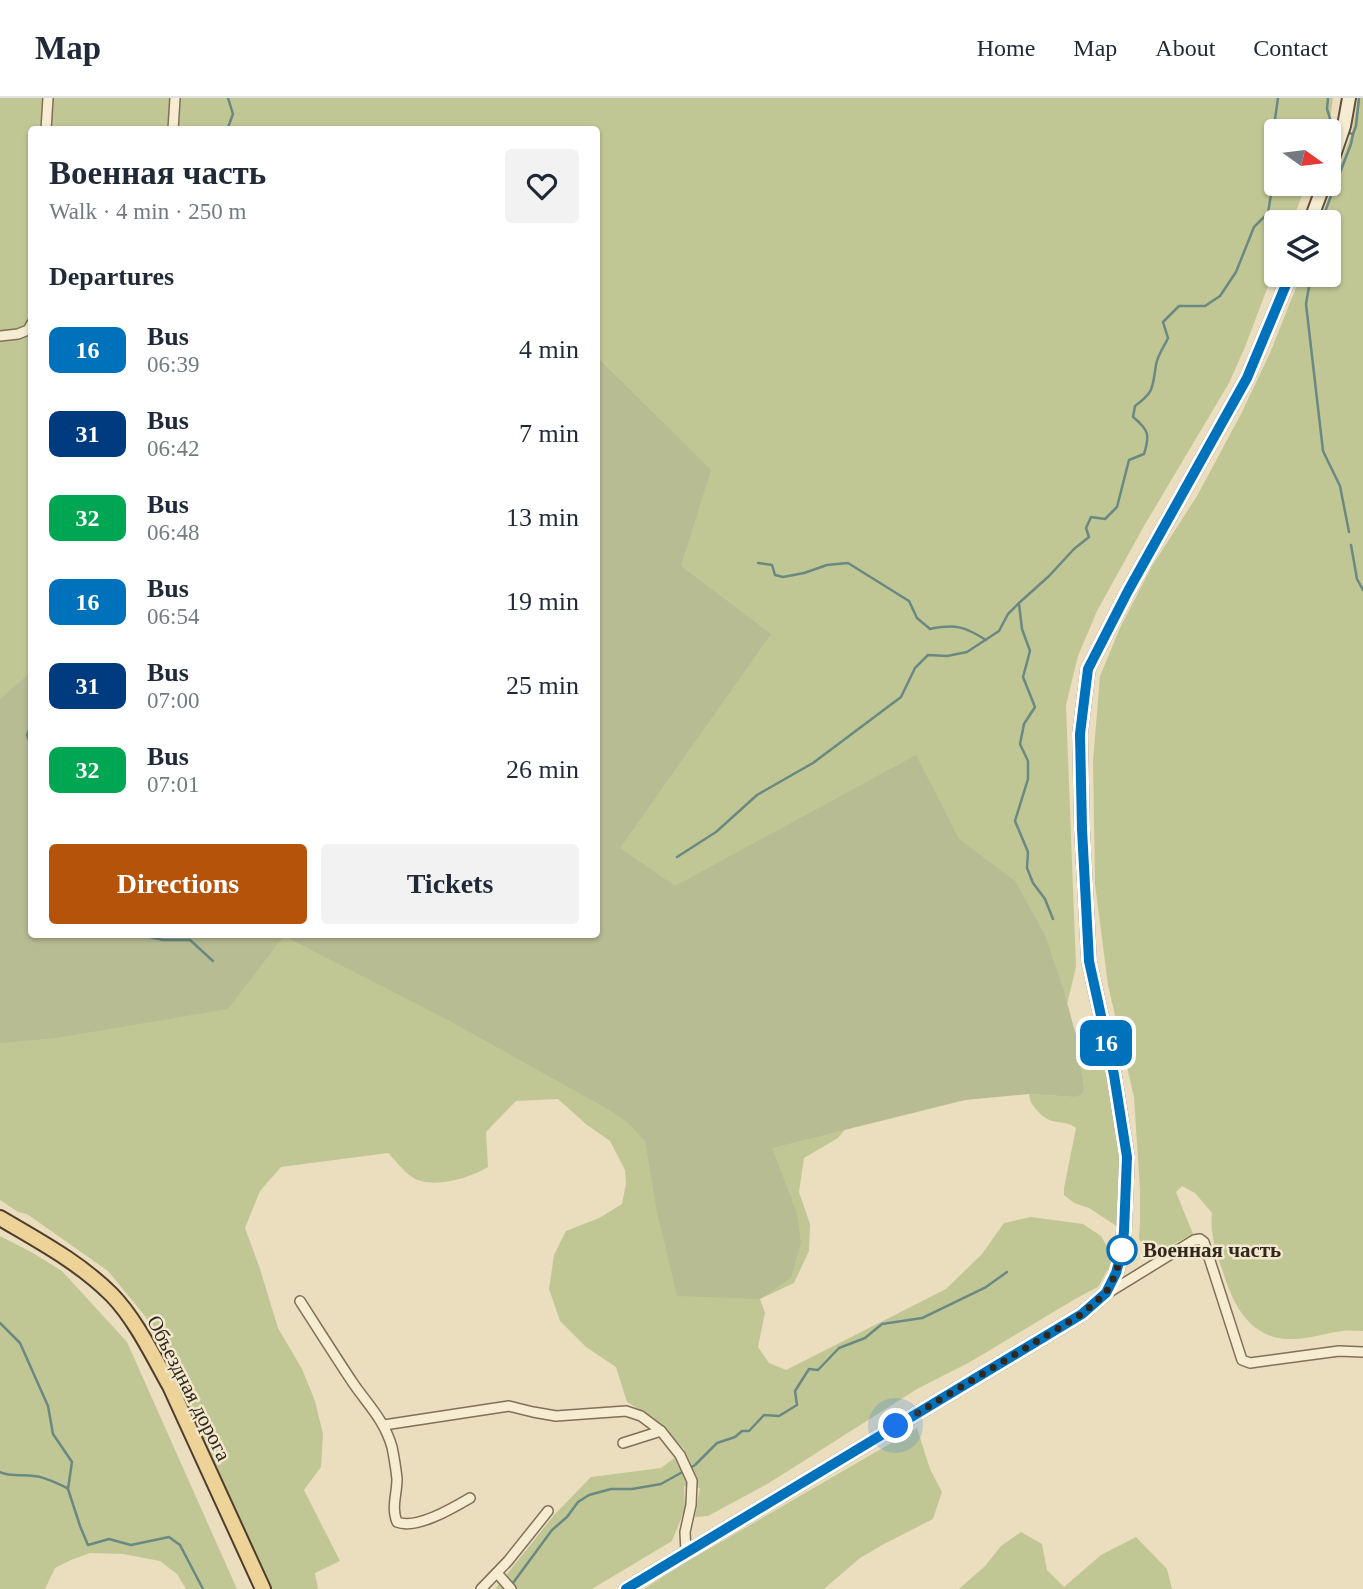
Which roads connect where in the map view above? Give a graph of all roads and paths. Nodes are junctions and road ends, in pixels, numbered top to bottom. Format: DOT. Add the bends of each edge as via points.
graph roads {
  1 [pos="48,98"];
  2 [pos="175,98"];
  3 [pos="1349,98"];
  4 [pos="46,126"];
  5 [pos="173,126"];
  6 [pos="1341,134"];
  7 [pos="1285,287"];
  8 [pos="28,330"];
  9 [pos="0,336"];
  10 [pos="0,1218"];
  11 [pos="1106,1293"];
  12 [pos="300,1301"];
  13 [pos="1363,1352"];
  14 [pos="384,1425"];
  15 [pos="661,1431"];
  16 [pos="623,1443"];
  17 [pos="470,1498"];
  18 [pos="548,1511"];
  19 [pos="686,1552"];
  20 [pos="497,1573"];
  21 [pos="263,1589"];
  22 [pos="481,1589"];
  23 [pos="511,1589"];
  24 [pos="626,1589"];
  1 -- 4 [label="street"];
  2 -- 5 [label="street"];
  3 -- 6 [label="street"];
  7 -- 11 [label="street" via="1247,378 1088,669 1080,734 1089,961 1127,1157 1122,1251"];
  8 -- 9 [label="street"];
  10 -- 21 [label="main road, Объездная дорога" via="76,1264 129,1317 170,1386"];
  11 -- 13 [label="street" via="1200,1238 1242,1360 1250,1363"];
  11 -- 19 [label="street" via="1082,1314"];
  12 -- 14 [label="street"];
  14 -- 15 [label="street" via="509,1406 556,1416 626,1411"];
  14 -- 17 [label="street" via="397,1480 397,1522 416,1522"];
  15 -- 16 [label="street"];
  15 -- 19 [label="street" via="680,1455 692,1482"];
  18 -- 20 [label="street"];
  19 -- 24 [label="street"];
  20 -- 22 [label="street"];
  20 -- 23 [label="street"];
}
